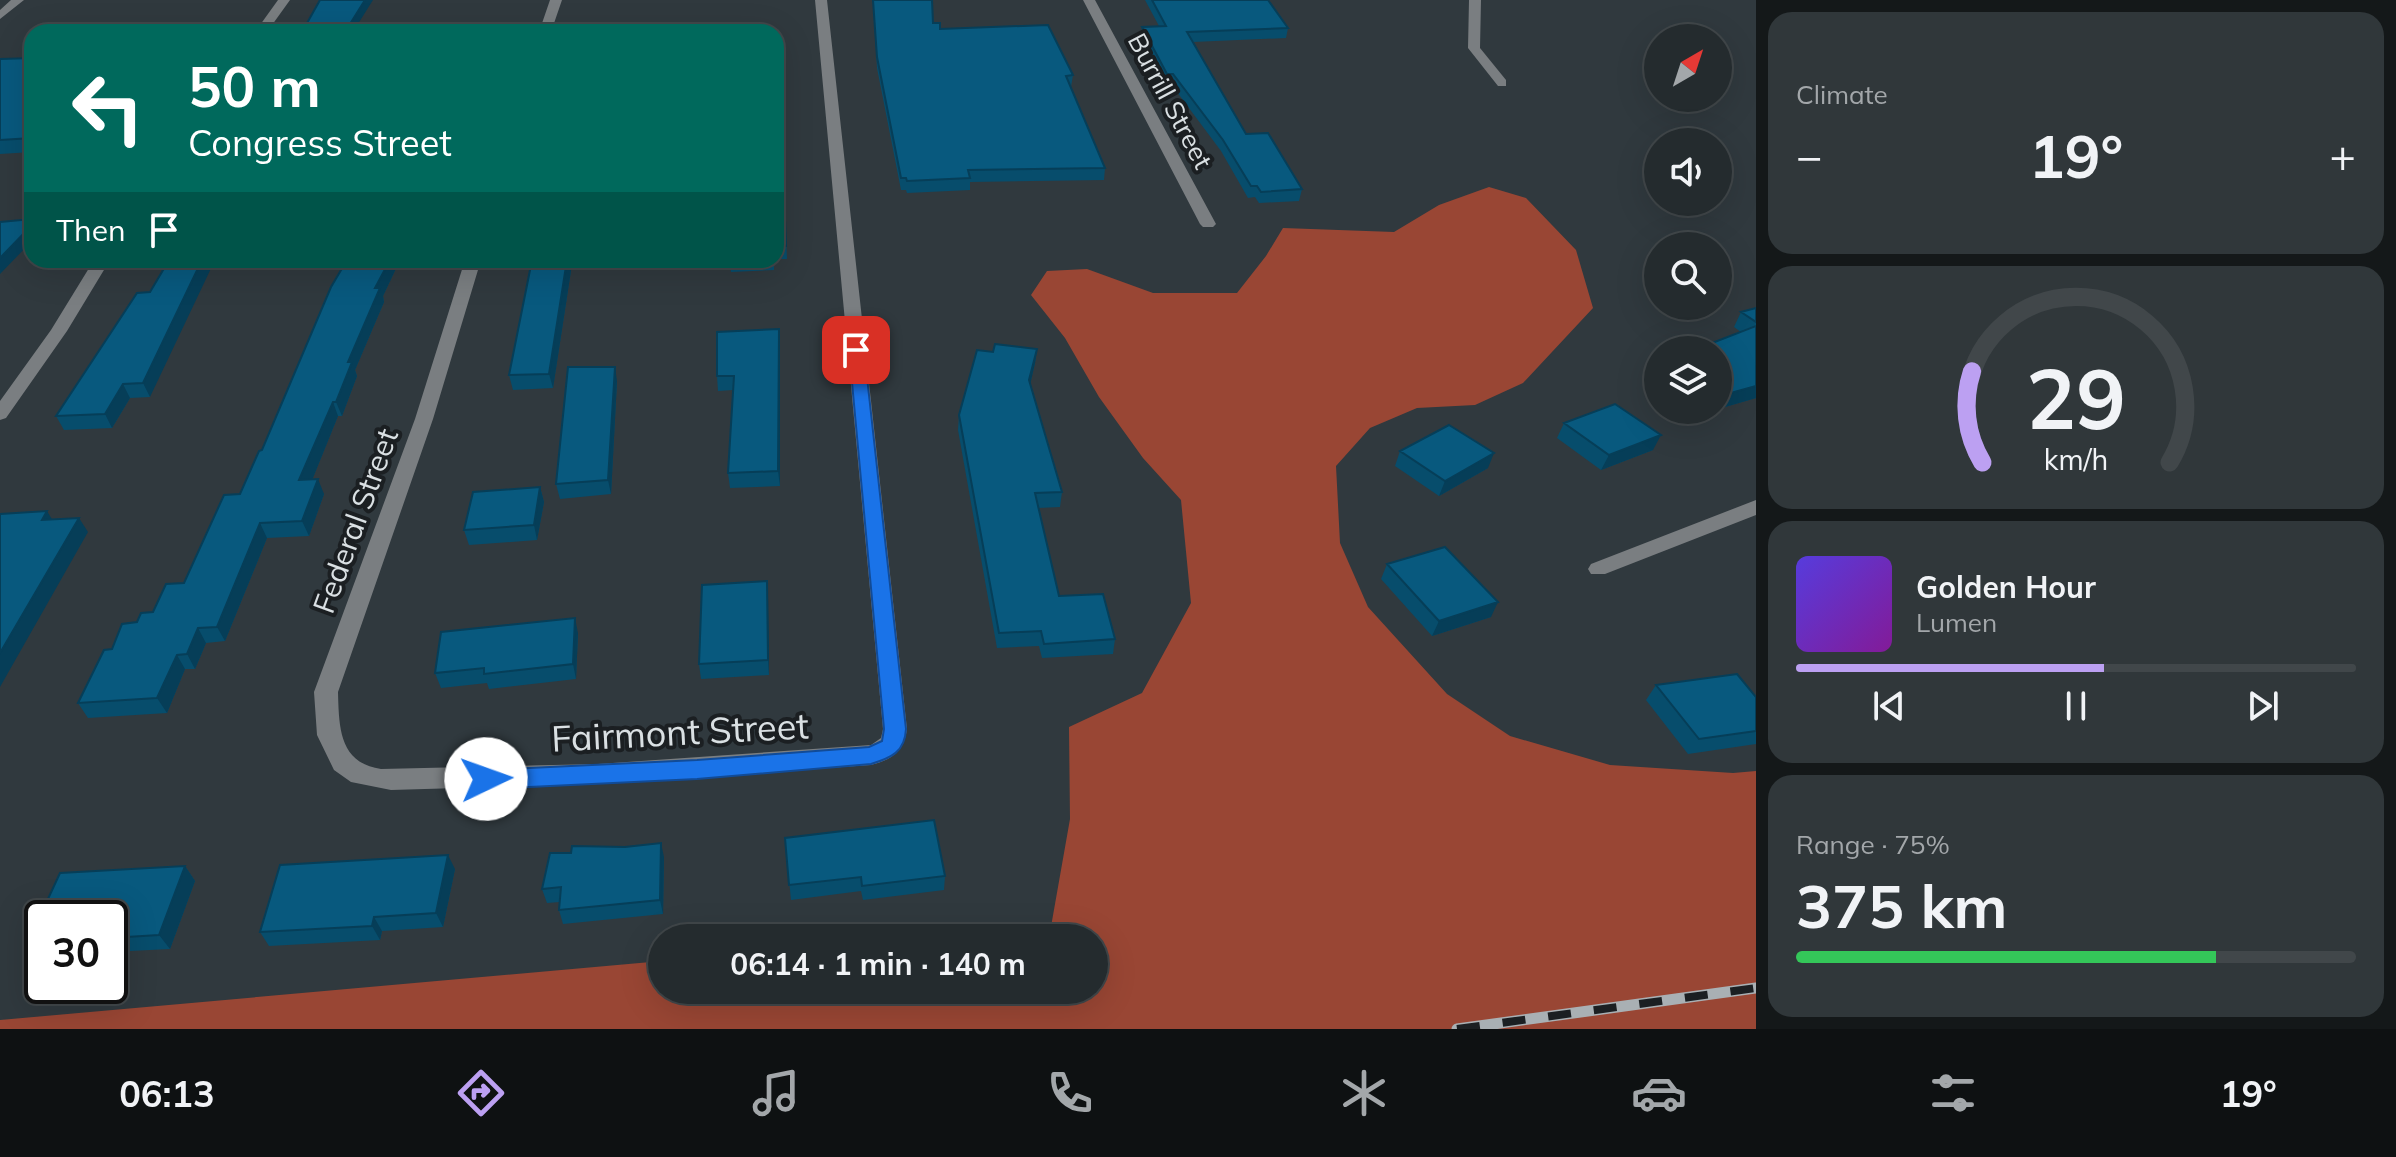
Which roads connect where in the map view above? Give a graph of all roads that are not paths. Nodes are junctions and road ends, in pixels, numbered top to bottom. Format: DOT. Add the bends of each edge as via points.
graph roads {
  1 [pos="18,0"];
  2 [pos="284,0"];
  3 [pos="556,0"];
  4 [pos="821,0"];
  5 [pos="1089,0"];
  6 [pos="1475,0"];
  7 [pos="0,16"];
  8 [pos="267,24"];
  9 [pos="548,24"];
  10 [pos="1502,83"];
  11 [pos="1208,224"];
  12 [pos="97,268"];
  13 [pos="471,268"];
  14 [pos="0,414"];
  15 [pos="1756,507"];
  16 [pos="1598,569"];
  17 [pos="378,779"];
  1 -- 7 [label="street"];
  2 -- 8 [label="street"];
  3 -- 9 [label="street"];
  4 -- 17 [label="street, Fairmont Street" via="895,729 890,748 871,755 697,769"];
  5 -- 11 [label="street, Burrill Street"];
  6 -- 10 [label="street" via="1474,48"];
  12 -- 14 [label="street"];
  13 -- 17 [label="street, Federal Street" via="424,419 326,692 329,741 351,770"];
  15 -- 16 [label="street"];
}
